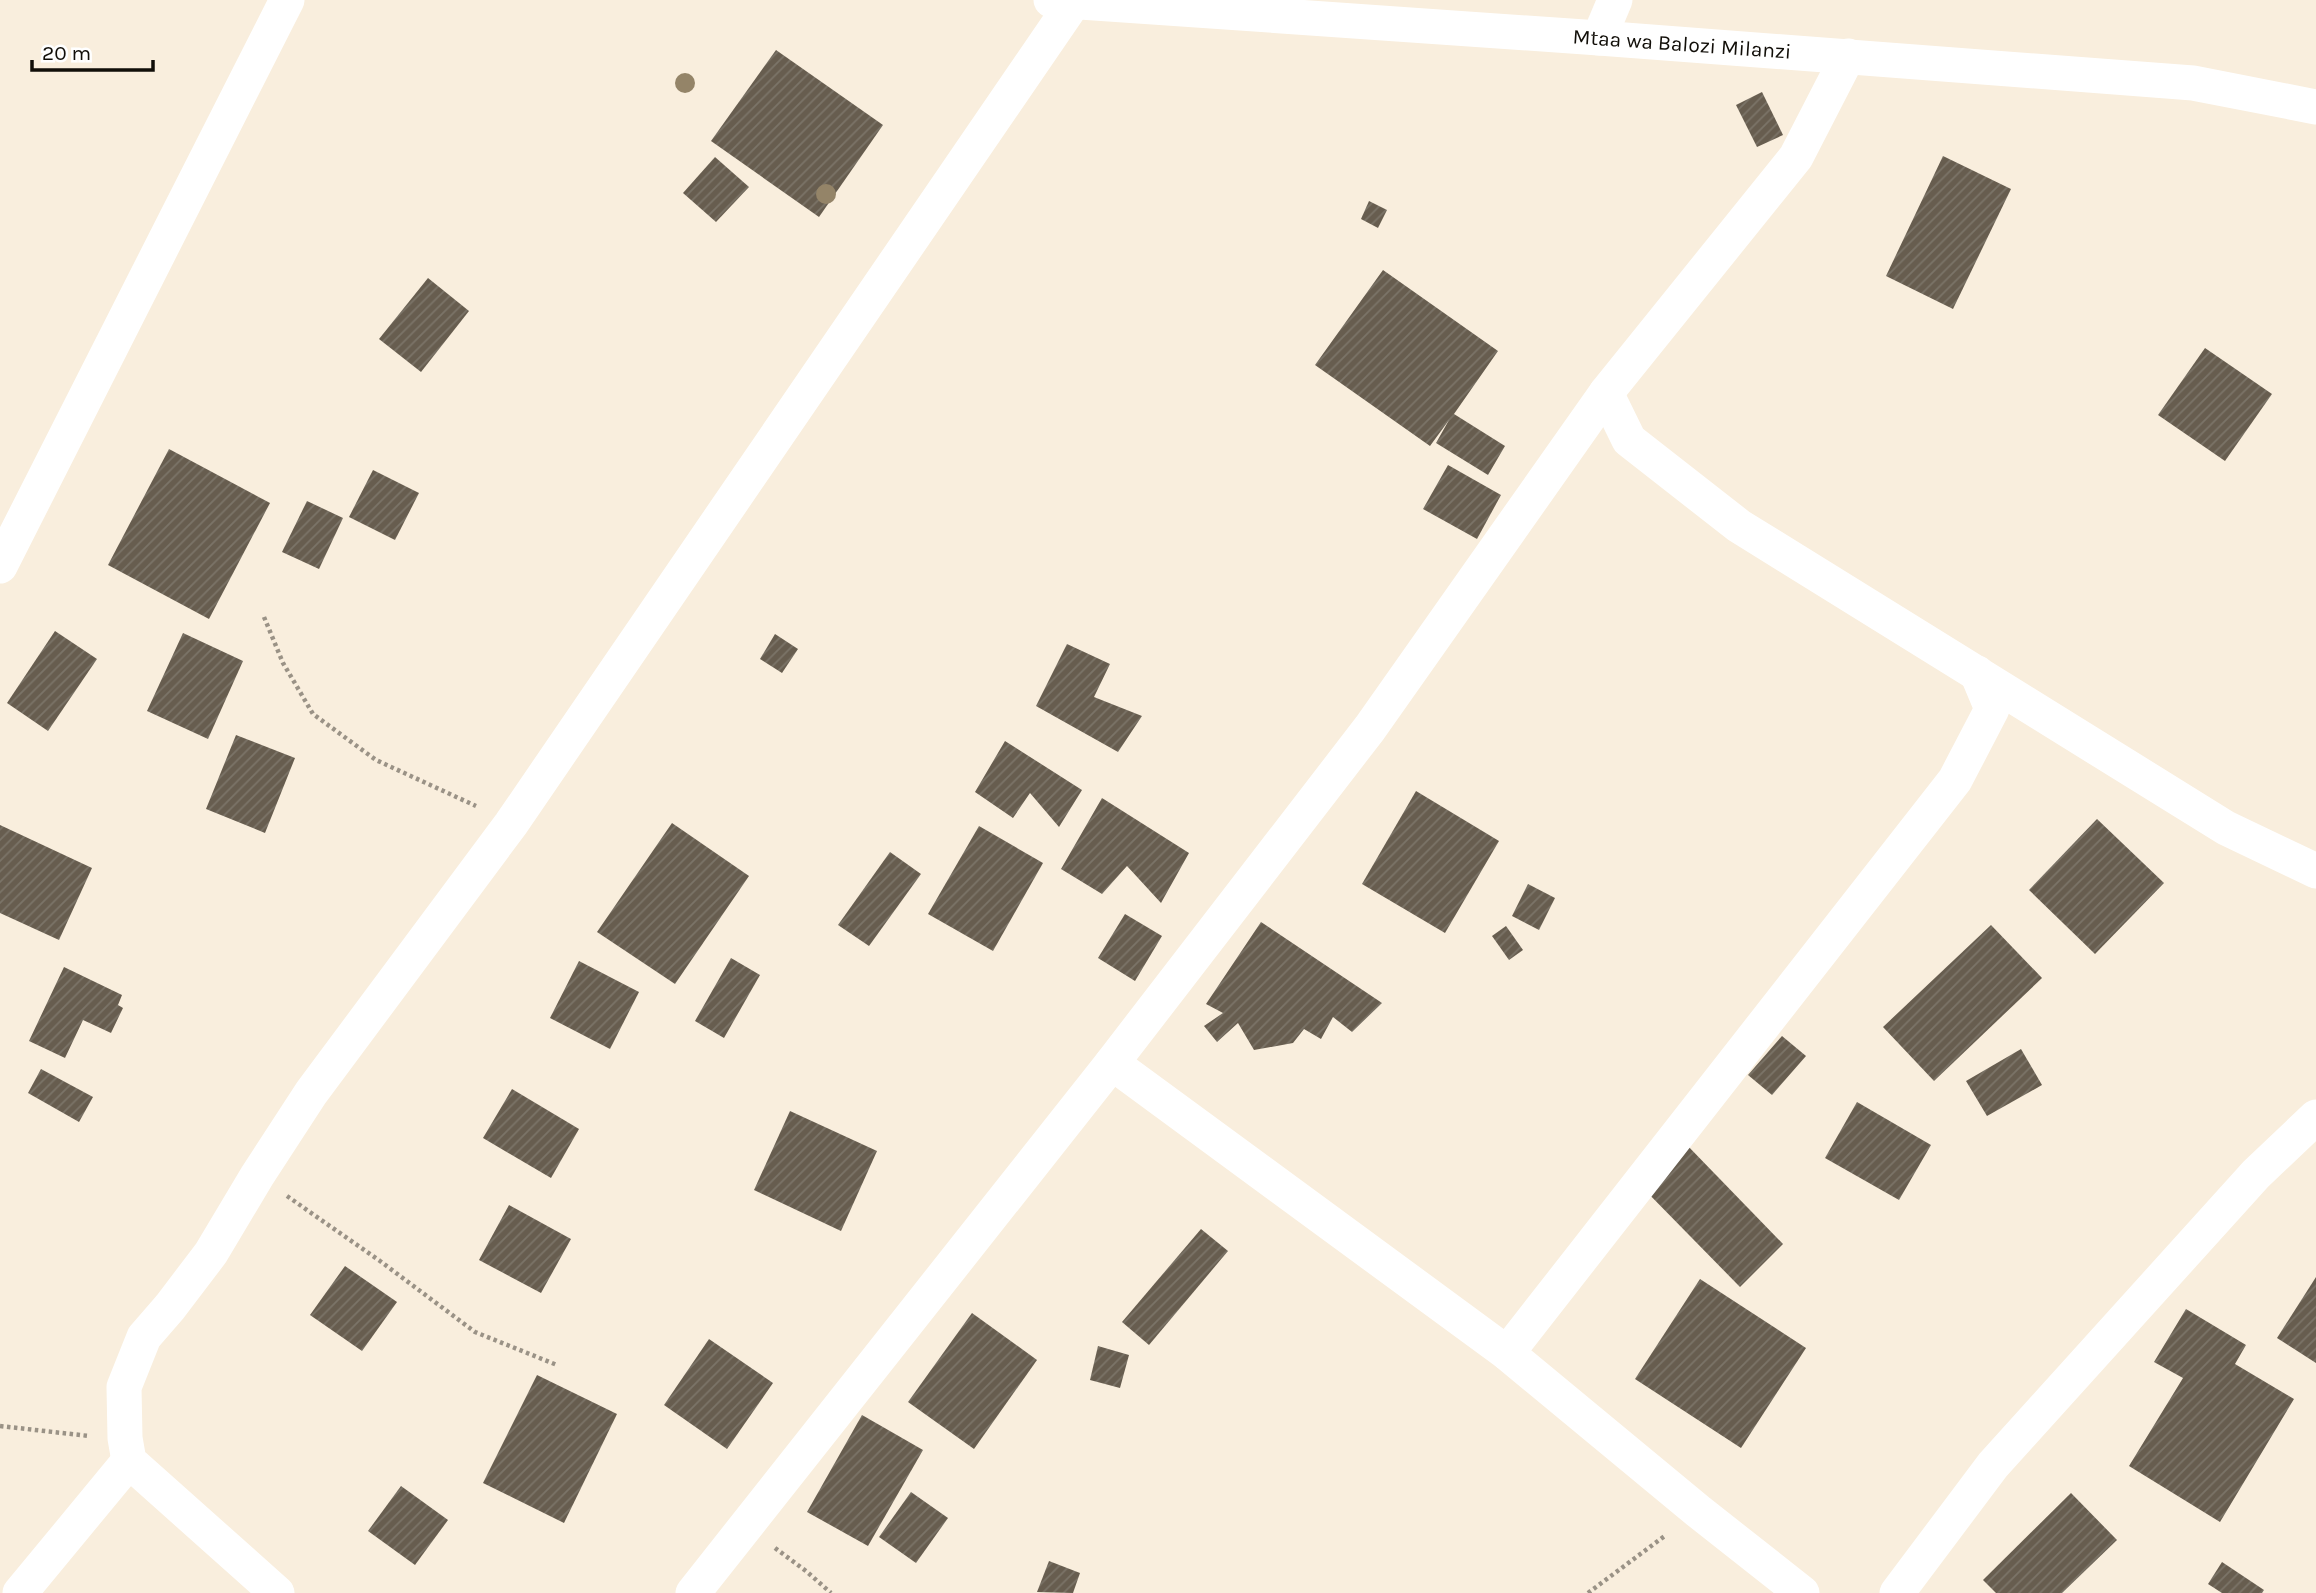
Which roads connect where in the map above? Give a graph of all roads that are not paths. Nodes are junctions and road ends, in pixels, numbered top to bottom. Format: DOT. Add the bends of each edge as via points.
graph roads {
  1 [pos="288,0"];
  2 [pos="1615,0"];
  3 [pos="1065,1"];
  4 [pos="1599,38"];
  5 [pos="1848,56"];
  6 [pos="2316,107"];
  7 [pos="1606,393"];
  8 [pos="0,566"];
  9 [pos="1977,673"];
  10 [pos="2316,870"];
  11 [pos="1112,1063"];
  12 [pos="2316,1117"];
  13 [pos="1507,1353"];
  14 [pos="127,1449"];
  15 [pos="20,1593"];
  16 [pos="277,1593"];
  17 [pos="693,1593"];
  18 [pos="1802,1593"];
  19 [pos="1897,1593"];
  1 -- 8 [label="street"];
  2 -- 4 [label="street"];
  3 -- 4 [label="street, Mtaa wa Balozi Milanzi"];
  3 -- 14 [label="street" via="511,824 312,1093 211,1253 144,1337 124,1387"];
  4 -- 5 [label="street, Mtaa wa Balozi Milanzi"];
  5 -- 6 [label="street, Mtaa wa Balozi Milanzi" via="2193,83"];
  5 -- 7 [label="street" via="1796,157"];
  7 -- 9 [label="street" via="1629,440 1739,526"];
  7 -- 11 [label="street" via="1370,729"];
  9 -- 10 [label="street" via="2226,828"];
  9 -- 13 [label="street" via="1992,709 1955,780"];
  11 -- 13 [label="street"];
  11 -- 17 [label="street"];
  12 -- 19 [label="street" via="2256,1174 1993,1465"];
  13 -- 18 [label="street"];
  14 -- 15 [label="street"];
  14 -- 16 [label="street"];
}
